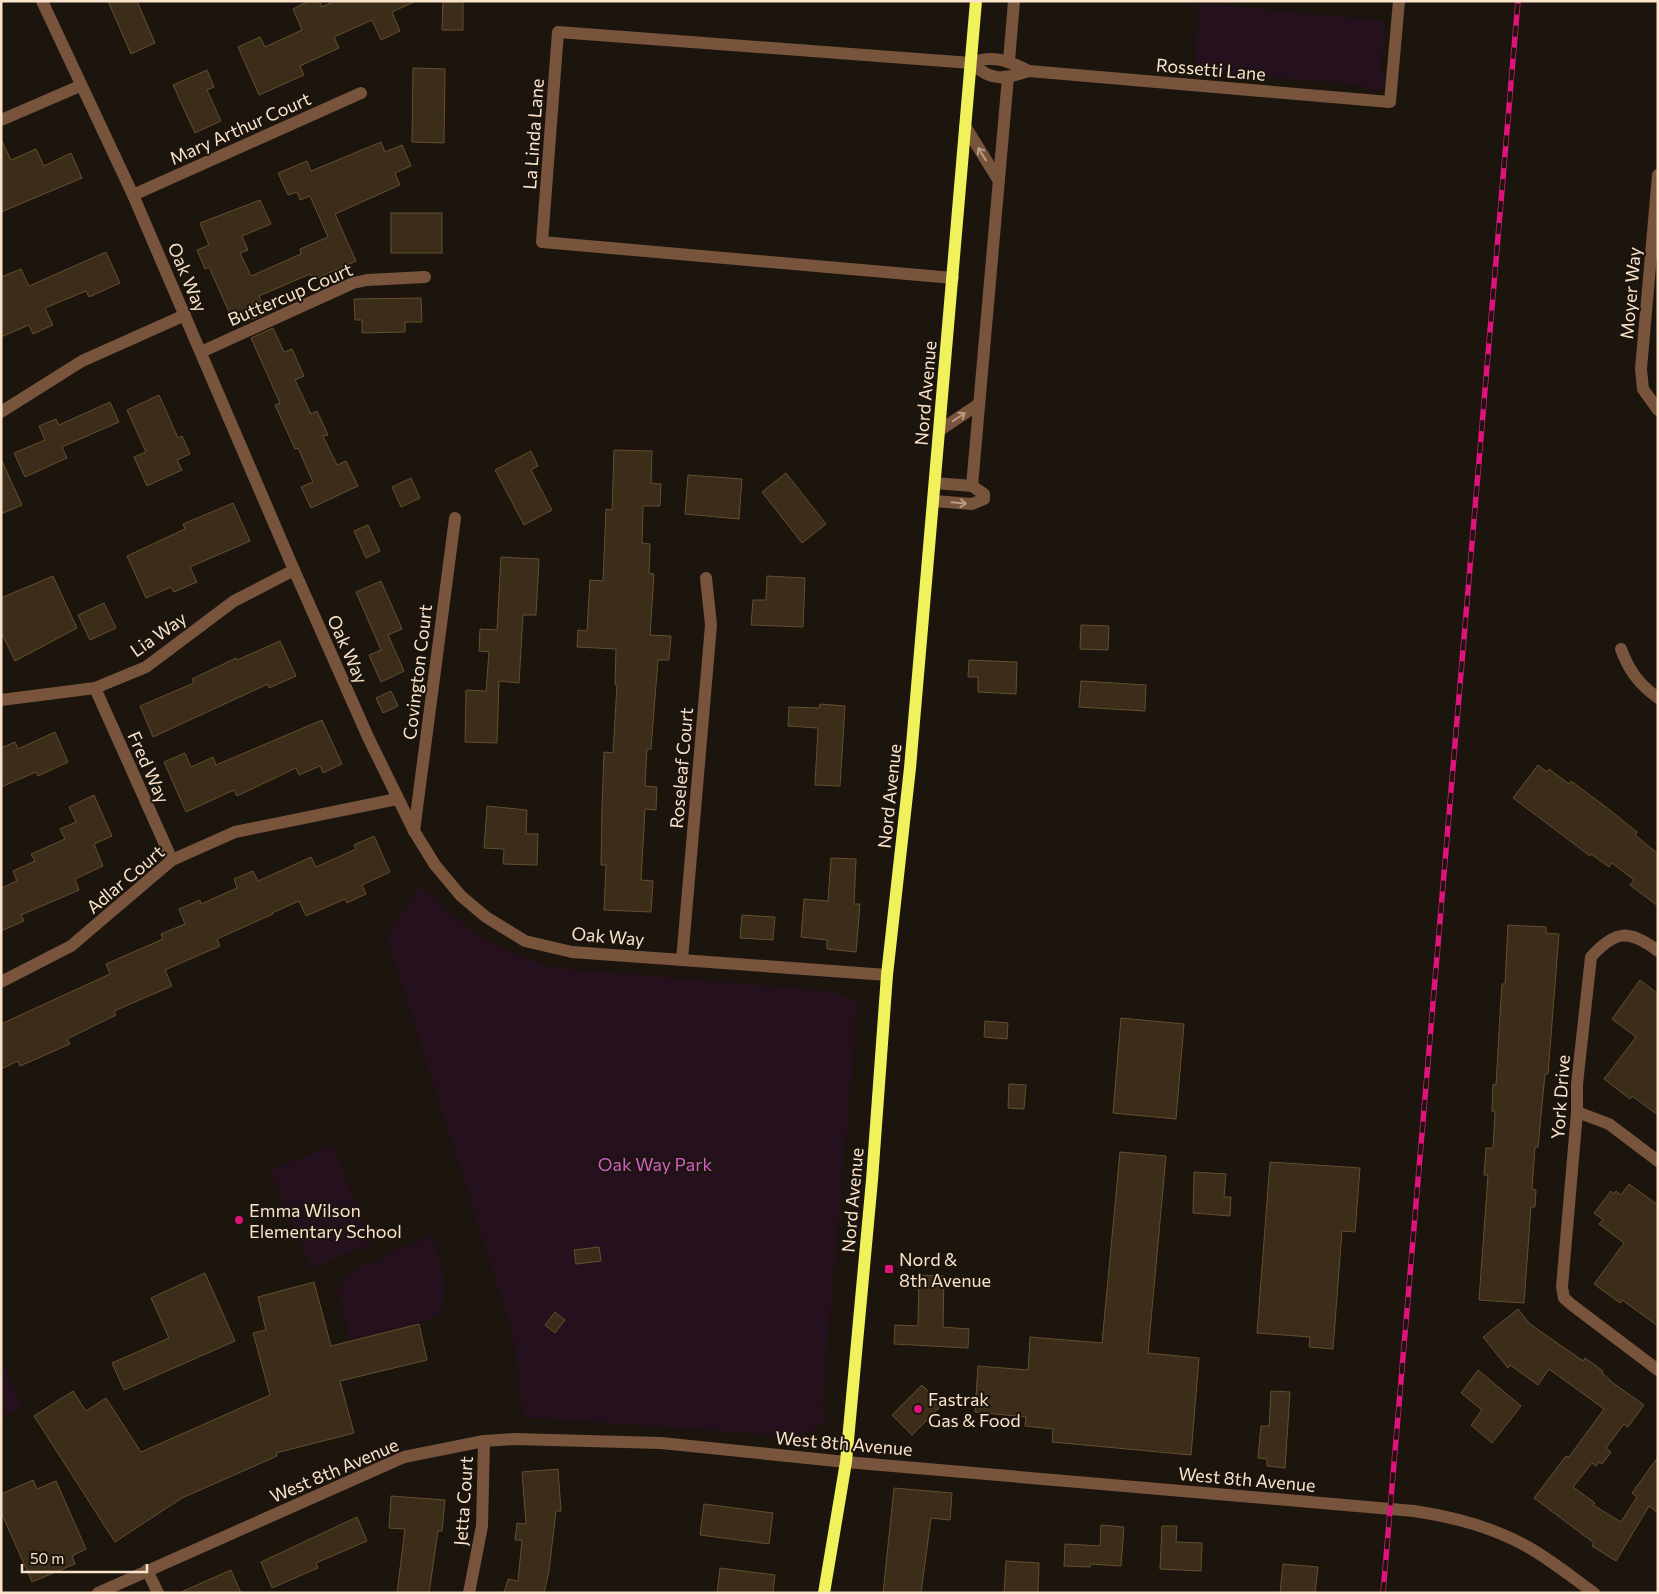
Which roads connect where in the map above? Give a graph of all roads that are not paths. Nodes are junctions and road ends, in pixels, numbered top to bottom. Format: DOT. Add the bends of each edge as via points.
graph roads {
  1 [pos="42,1"];
  2 [pos="1014,1"];
  3 [pos="1399,1"];
  4 [pos="978,2"];
  5 [pos="1009,61"];
  6 [pos="971,63"];
  7 [pos="1028,71"];
  8 [pos="1008,77"];
  9 [pos="80,86"];
  10 [pos="361,93"];
  11 [pos="1,120"];
  12 [pos="966,126"];
  13 [pos="1658,175"];
  14 [pos="999,181"];
  15 [pos="133,195"];
  16 [pos="425,277"];
  17 [pos="953,278"];
  18 [pos="185,315"];
  19 [pos="201,352"];
  20 [pos="979,404"];
  21 [pos="1658,410"];
  22 [pos="1,412"];
  23 [pos="940,430"];
  24 [pos="935,483"];
  25 [pos="972,486"];
  26 [pos="934,500"];
  27 [pos="455,518"];
  28 [pos="294,570"];
  29 [pos="706,578"];
  30 [pos="1621,649"];
  31 [pos="95,688"];
  32 [pos="1658,698"];
  33 [pos="1,700"];
  34 [pos="397,799"];
  35 [pos="414,831"];
  36 [pos="172,860"];
  37 [pos="1658,951"];
  38 [pos="682,960"];
  39 [pos="886,975"];
  40 [pos="1,982"];
  41 [pos="1577,1112"];
  42 [pos="1658,1161"];
  43 [pos="1658,1370"];
  44 [pos="484,1441"];
  45 [pos="846,1462"];
  46 [pos="147,1570"];
  47 [pos="98,1593"];
  48 [pos="158,1593"];
  49 [pos="469,1593"];
  50 [pos="824,1593"];
  51 [pos="1594,1593"];
  1 -- 9 [label="street, Oak Way"];
  2 -- 5 [label="street"];
  3 -- 7 [label="street, Rossetti Lane" via="1390,102"];
  4 -- 6 [label="main road, Nord Avenue"];
  5 -- 6 [label="street, Rossetti Lane" via="984,58"];
  5 -- 7 [label="street, Rossetti Lane"];
  6 -- 8 [label="street, Rossetti Lane" via="984,75"];
  6 -- 12 [label="main road, Nord Avenue"];
  6 -- 17 [label="street, La Linda Lane" via="558,32 542,242"];
  7 -- 8 [label="street, Rossetti Lane"];
  8 -- 14 [label="street"];
  9 -- 11 [label="street"];
  9 -- 15 [label="street, Oak Way"];
  10 -- 15 [label="street, Mary Arthur Court"];
  14 -- 12 [label="street, one-way"];
  12 -- 17 [label="main road, Nord Avenue"];
  13 -- 21 [label="street, Moyer Way" via="1641,369 1643,389"];
  14 -- 20 [label="street"];
  15 -- 18 [label="street, Oak Way"];
  16 -- 19 [label="street, Buttercup Court" via="352,283"];
  17 -- 23 [label="main road, Nord Avenue"];
  18 -- 19 [label="street, Oak Way"];
  18 -- 22 [label="street" via="82,361"];
  19 -- 28 [label="street, Oak Way"];
  23 -- 20 [label="street, one-way"];
  20 -- 25 [label="street"];
  23 -- 24 [label="main road, Nord Avenue"];
  24 -- 25 [label="street"];
  24 -- 26 [label="main road, Nord Avenue"];
  26 -- 25 [label="street, one-way" via="972,504 984,496"];
  26 -- 39 [label="main road, Nord Avenue" via="910,768"];
  27 -- 35 [label="street, Covington Court"];
  28 -- 31 [label="street, Lia Way" via="234,601 146,667"];
  28 -- 34 [label="street, Oak Way"];
  29 -- 38 [label="street, Roseleaf Court" via="711,624"];
  30 -- 32 [label="street" via="1632,675"];
  31 -- 33 [label="street, Lia Way"];
  31 -- 36 [label="street, Fred Way"];
  34 -- 35 [label="street, Oak Way"];
  34 -- 36 [label="street, Adlar Court" via="235,832"];
  35 -- 38 [label="street, Oak Way" via="435,865 461,896 498,926 518,937 572,952"];
  36 -- 40 [label="street, Adlar Court" via="72,946"];
  37 -- 41 [label="street, York Drive" via="1641,938 1622,935 1605,942 1591,957 1577,1084"];
  38 -- 39 [label="street, Oak Way"];
  39 -- 45 [label="main road, Nord Avenue" via="872,1180"];
  41 -- 42 [label="street" via="1609,1124"];
  41 -- 43 [label="street, York Drive" via="1562,1287 1564,1298"];
  44 -- 45 [label="street, West 8th Avenue" via="514,1439 661,1444"];
  44 -- 46 [label="street, West 8th Avenue" via="404,1457"];
  44 -- 49 [label="street, Jetta Court" via="482,1526"];
  45 -- 50 [label="main road, Nord Avenue"];
  45 -- 51 [label="street, West 8th Avenue" via="1437,1514 1494,1531 1528,1547"];
  46 -- 47 [label="street, West 8th Avenue"];
  46 -- 48 [label="street"];
}
